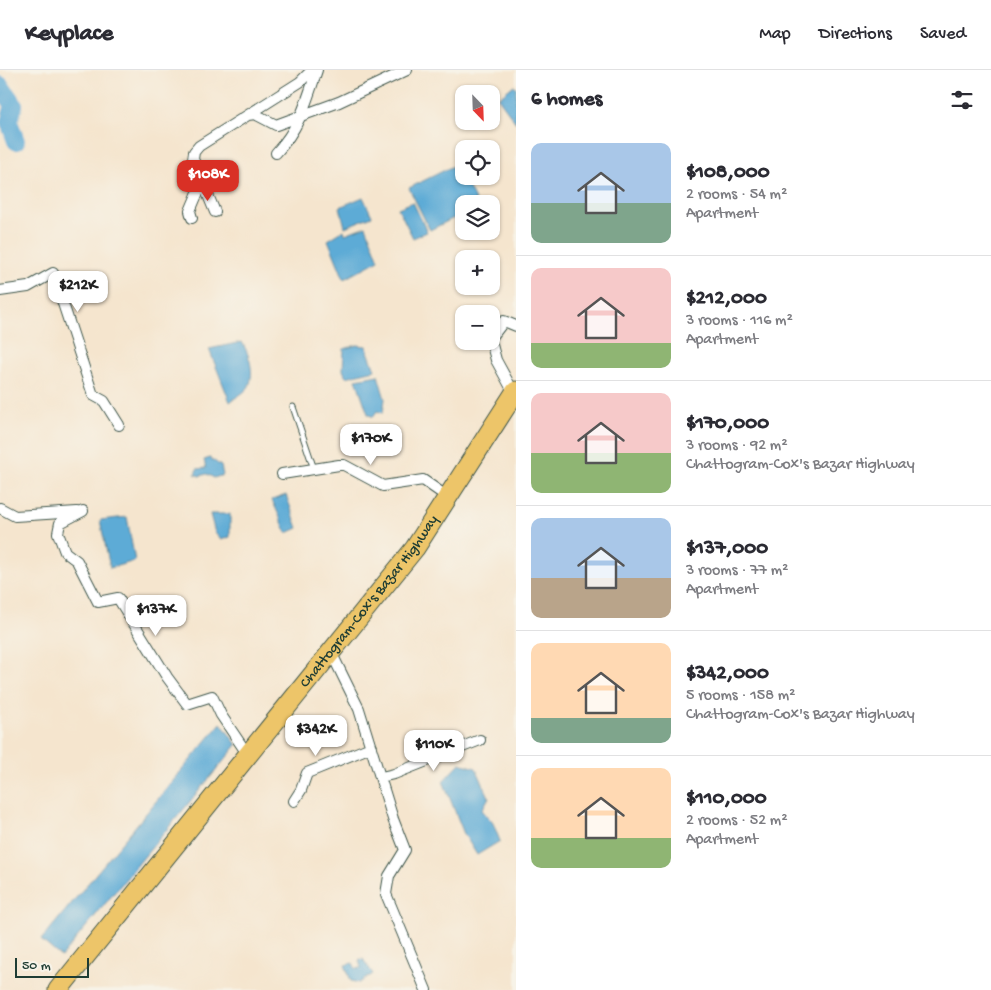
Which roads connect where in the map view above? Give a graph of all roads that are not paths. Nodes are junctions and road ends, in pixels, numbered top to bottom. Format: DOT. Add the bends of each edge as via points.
graph roads {
  1 [pos="312,70"];
  2 [pos="316,70"];
  3 [pos="407,70"];
  4 [pos="248,115"];
  5 [pos="302,116"];
  6 [pos="276,153"];
  7 [pos="202,183"];
  8 [pos="216,212"];
  9 [pos="192,218"];
  10 [pos="0,291"];
  11 [pos="516,326"];
  12 [pos="500,327"];
  13 [pos="494,350"];
  14 [pos="515,392"];
  15 [pos="293,407"];
  16 [pos="118,424"];
  17 [pos="314,469"];
  18 [pos="282,474"];
  19 [pos="449,498"];
  20 [pos="0,508"];
  21 [pos="331,652"];
  22 [pos="480,740"];
  23 [pos="371,747"];
  24 [pos="248,755"];
  25 [pos="381,777"];
  26 [pos="294,802"];
  27 [pos="58,990"];
  28 [pos="426,990"];
  1 -- 4 [label="street" via="300,82"];
  2 -- 5 [label="street"];
  3 -- 5 [label="street"];
  4 -- 5 [label="street" via="255,114 276,125"];
  4 -- 7 [label="street" via="204,142 194,152 193,159"];
  5 -- 6 [label="street" via="291,137"];
  7 -- 8 [label="street"];
  7 -- 9 [label="street" via="190,211"];
  10 -- 16 [label="street" via="28,287 53,273 93,394 104,401"];
  11 -- 12 [label="street" via="504,321"];
  13 -- 14 [label="street"];
  14 -- 19 [label="highway, Chattogram-Cox's Bazar Highway"];
  15 -- 17 [label="lane"];
  17 -- 18 [label="street"];
  17 -- 19 [label="street" via="344,465 383,486 423,480"];
  19 -- 21 [label="highway, Chattogram-Cox's Bazar Highway" via="415,548"];
  20 -- 24 [label="street" via="15,516 83,511 60,523 58,533 65,552 77,561 98,602 118,598 187,704 212,696"];
  21 -- 23 [label="street" via="359,709"];
  21 -- 24 [label="highway, Chattogram-Cox's Bazar Highway"];
  22 -- 25 [label="street"];
  23 -- 25 [label="street"];
  23 -- 26 [label="street" via="307,773"];
  24 -- 27 [label="highway, Chattogram-Cox's Bazar Highway"];
  25 -- 28 [label="street" via="405,850 389,876 386,894"];
}
